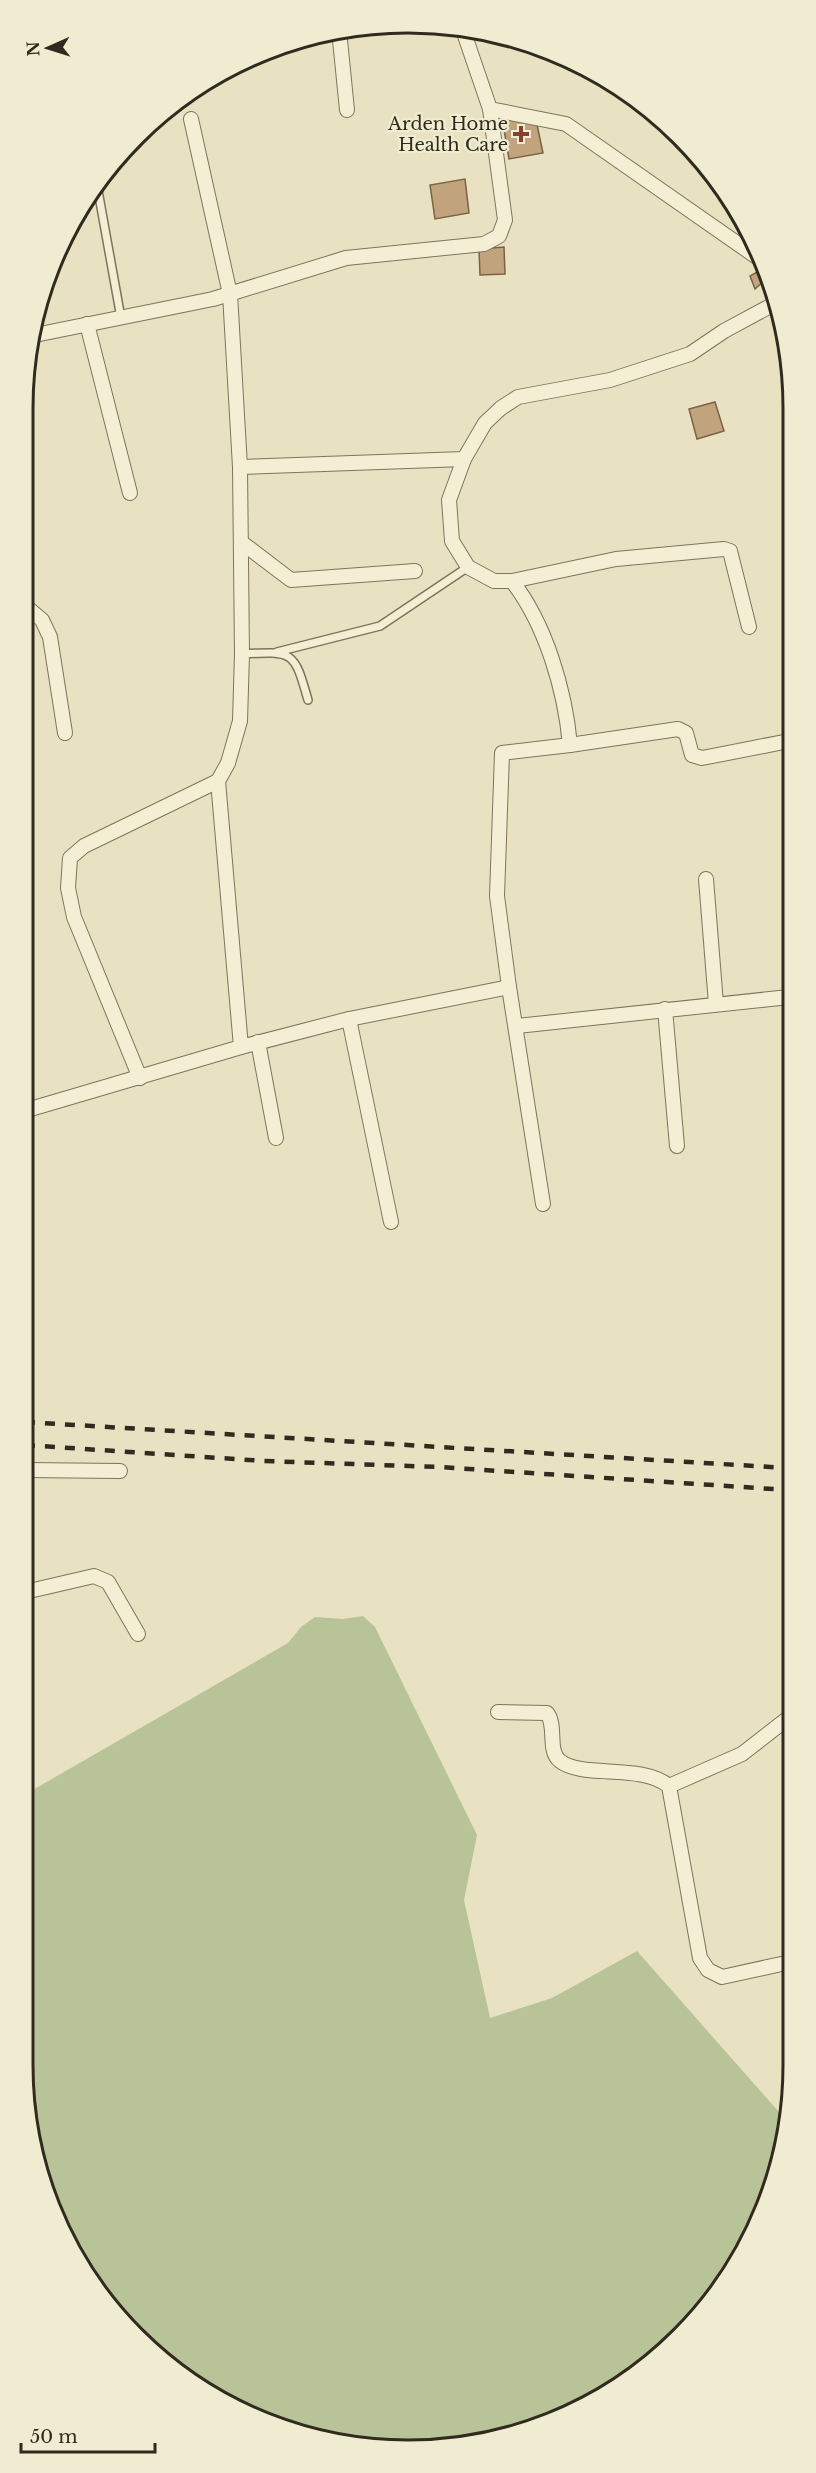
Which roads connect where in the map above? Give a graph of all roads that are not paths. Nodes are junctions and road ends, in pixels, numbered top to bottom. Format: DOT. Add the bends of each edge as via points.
graph roads {
  1 [pos="466,37"];
  2 [pos="340,39"];
  3 [pos="490,109"];
  4 [pos="347,110"];
  5 [pos="190,119"];
  6 [pos="99,196"];
  7 [pos="748,251"];
  8 [pos="230,294"];
  9 [pos="769,307"];
  10 [pos="121,318"];
  11 [pos="87,324"];
  12 [pos="40,334"];
  13 [pos="464,459"];
  14 [pos="240,467"];
  15 [pos="130,493"];
  16 [pos="241,542"];
  17 [pos="468,567"];
  18 [pos="415,571"];
  19 [pos="512,581"];
  20 [pos="33,612"];
  21 [pos="749,627"];
  22 [pos="277,652"];
  23 [pos="242,654"];
  24 [pos="308,700"];
  25 [pos="65,733"];
  26 [pos="783,742"];
  27 [pos="570,745"];
  28 [pos="218,781"];
  29 [pos="706,879"];
  30 [pos="509,987"];
  31 [pos="783,998"];
  32 [pos="716,1004"];
  33 [pos="664,1009"];
  34 [pos="349,1019"];
  35 [pos="517,1026"];
  36 [pos="258,1042"];
  37 [pos="241,1047"];
  38 [pos="140,1078"];
  39 [pos="33,1108"];
  40 [pos="276,1138"];
  41 [pos="677,1146"];
  42 [pos="543,1204"];
  43 [pos="391,1222"];
  44 [pos="33,1470"];
  45 [pos="120,1471"];
  46 [pos="33,1590"];
  47 [pos="138,1634"];
  48 [pos="498,1712"];
  49 [pos="783,1722"];
  50 [pos="669,1786"];
  51 [pos="783,1964"];
  1 -- 3 [label="street"];
  2 -- 4 [label="street"];
  3 -- 7 [label="street" via="566,124"];
  3 -- 8 [label="street" via="505,220 499,236 484,244 346,258"];
  5 -- 8 [label="street"];
  6 -- 10 [label="lane"];
  8 -- 10 [label="street"];
  8 -- 14 [label="street"];
  9 -- 13 [label="street" via="690,354 610,380 518,397 485,423"];
  10 -- 11 [label="street"];
  11 -- 12 [label="street"];
  11 -- 15 [label="street"];
  13 -- 14 [label="street"];
  13 -- 17 [label="street" via="449,500 452,542"];
  14 -- 16 [label="street"];
  16 -- 18 [label="street" via="291,580"];
  16 -- 23 [label="street"];
  17 -- 19 [label="street" via="494,581"];
  17 -- 22 [label="lane" via="380,626"];
  19 -- 21 [label="street" via="616,559 724,549 730,551"];
  19 -- 27 [label="street" via="525,598 546,645"];
  20 -- 25 [label="street" via="42,620 50,637"];
  22 -- 23 [label="lane"];
  22 -- 24 [label="lane" via="297,664"];
  23 -- 28 [label="street" via="240,722 228,763"];
  26 -- 27 [label="street" via="702,758 692,755 686,733 678,729"];
  27 -- 30 [label="street" via="502,753 497,897"];
  28 -- 37 [label="street"];
  28 -- 38 [label="street" via="84,846 70,858 68,888 74,917"];
  29 -- 32 [label="street"];
  30 -- 34 [label="street"];
  30 -- 35 [label="street"];
  31 -- 32 [label="street"];
  32 -- 33 [label="street"];
  33 -- 35 [label="street"];
  33 -- 41 [label="street"];
  34 -- 36 [label="street"];
  34 -- 43 [label="street"];
  35 -- 42 [label="street"];
  36 -- 37 [label="street"];
  36 -- 40 [label="street"];
  37 -- 38 [label="street"];
  38 -- 39 [label="street"];
  44 -- 45 [label="street"];
  46 -- 47 [label="street" via="94,1576 108,1582"];
  48 -- 50 [label="street" via="547,1713 552,1720 554,1754 571,1766 660,1778"];
  49 -- 50 [label="street" via="742,1754"];
  50 -- 51 [label="street" via="700,1958 708,1970 722,1977"];
}
